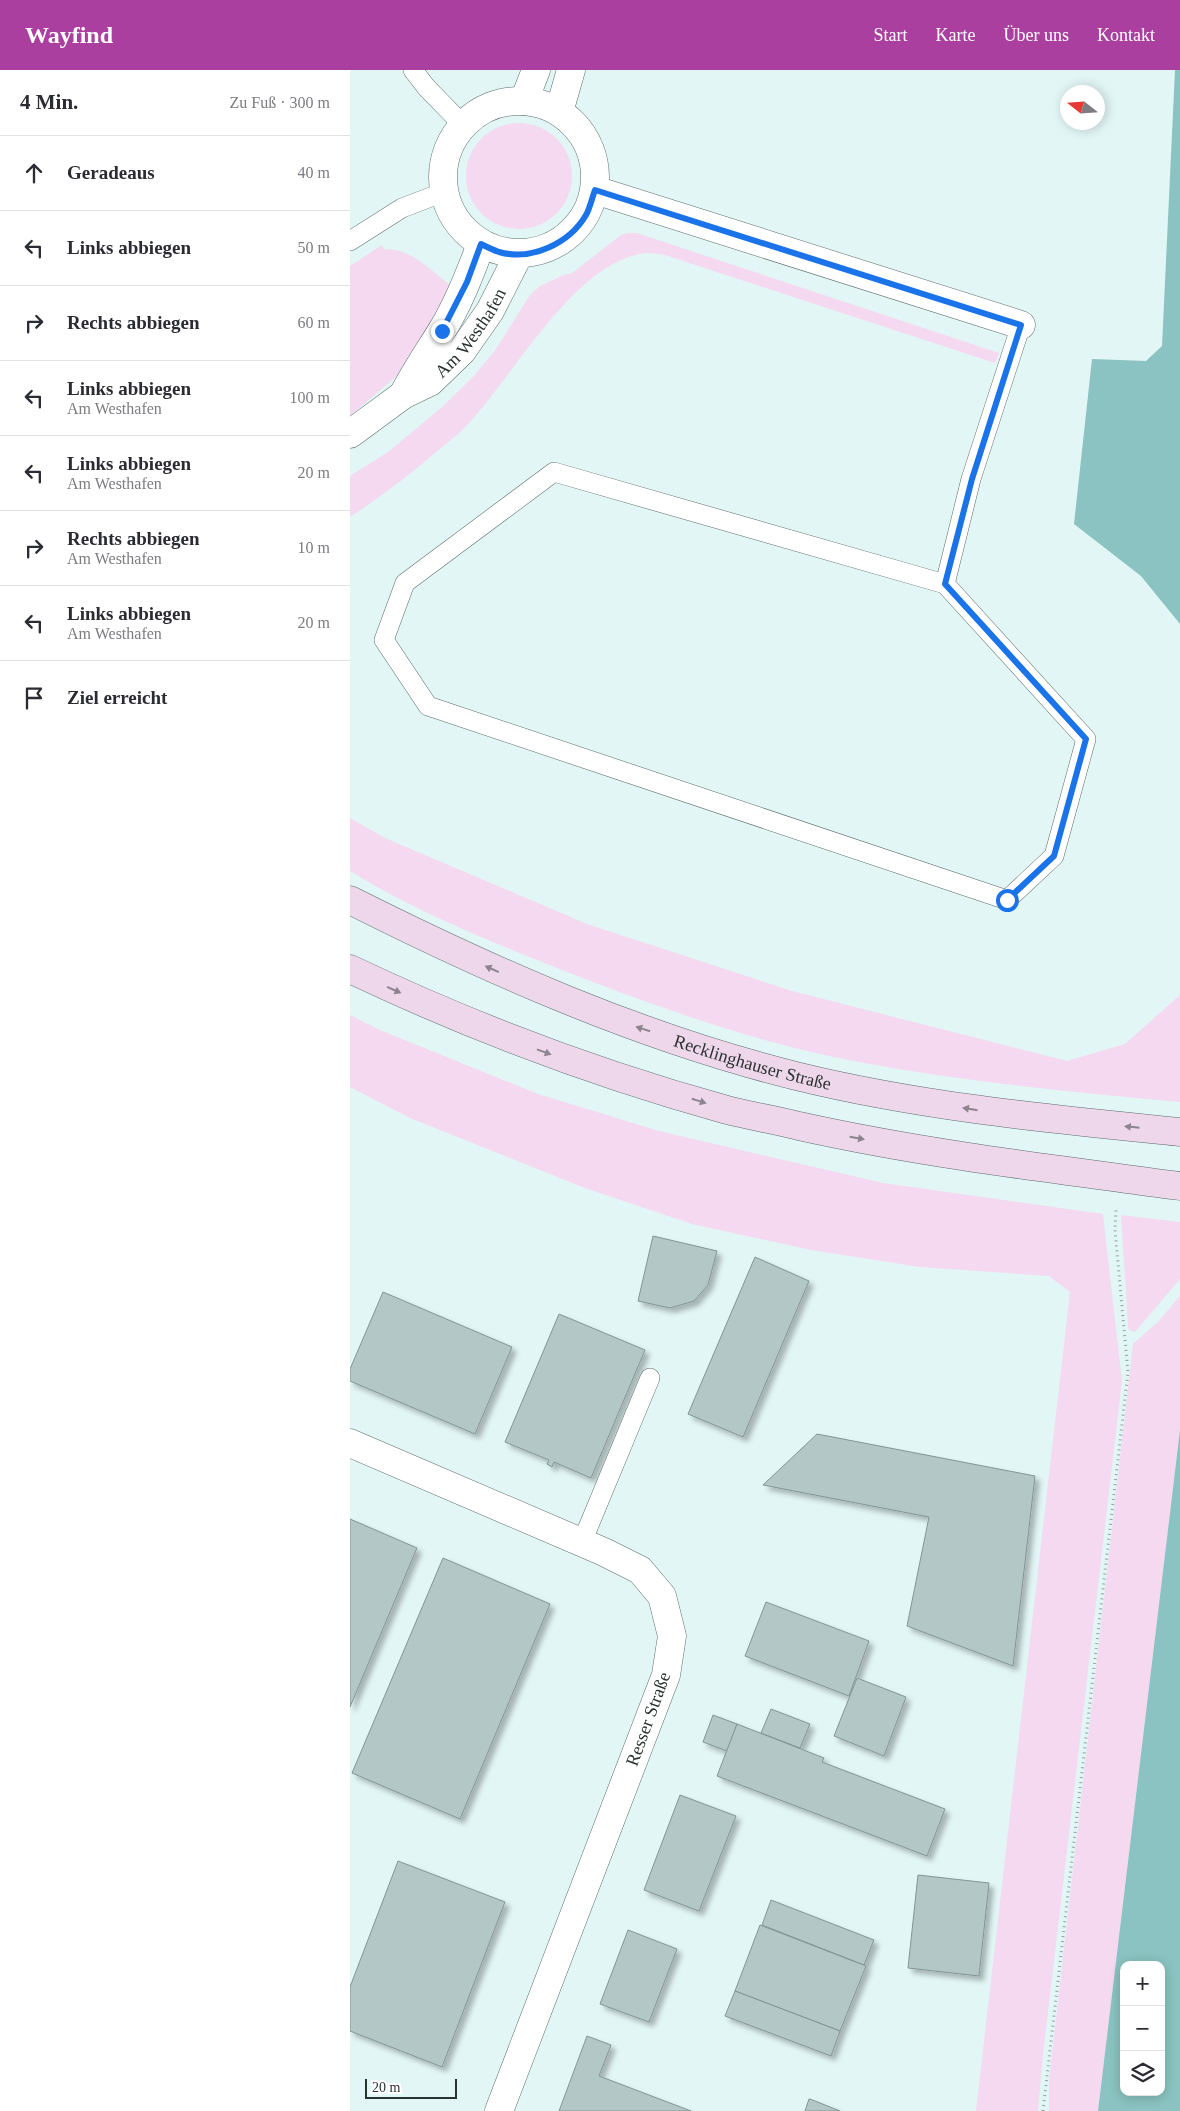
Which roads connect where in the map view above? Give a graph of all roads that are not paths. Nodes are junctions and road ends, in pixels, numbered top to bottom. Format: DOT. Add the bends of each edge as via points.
graph roads {
  1 [pos="413,70"];
  2 [pos="536,70"];
  3 [pos="572,70"];
  4 [pos="524,100"];
  5 [pos="559,112"];
  6 [pos="463,125"];
  7 [pos="595,190"];
  8 [pos="444,192"];
  9 [pos="350,241"];
  10 [pos="481,244"];
  11 [pos="519,254"];
  12 [pos="1021,325"];
  13 [pos="403,394"];
  14 [pos="350,434"];
  15 [pos="945,584"];
  16 [pos="350,900"];
  17 [pos="350,969"];
  18 [pos="1180,1132"];
  19 [pos="1180,1186"];
  20 [pos="650,1378"];
  21 [pos="350,1443"];
  22 [pos="582,1542"];
  23 [pos="499,2111"];
  1 -- 6 [label="lane"];
  2 -- 4 [label="street"];
  3 -- 5 [label="street"];
  4 -- 5 [label="street"];
  4 -- 6 [label="street" via="480,111"];
  5 -- 7 [label="street" via="577,126 589,146 596,167"];
  6 -- 8 [label="street" via="450,145 443,168"];
  7 -- 11 [label="street" via="586,215 569,236 546,250"];
  7 -- 12 [label="street"];
  8 -- 9 [label="lane" via="402,208"];
  8 -- 10 [label="street" via="451,213"];
  10 -- 11 [label="street" via="499,252"];
  10 -- 13 [label="street, Am Westhafen" via="467,282 442,331"];
  11 -- 13 [label="street, Am Westhafen" via="490,311 462,351 430,382"];
  12 -- 15 [label="lane" via="972,479"];
  13 -- 14 [label="street, Am Westhafen"];
  15 -- 15 [label="lane" via="554,472 405,583 384,640 428,706 1007,900 1054,856 1086,739"];
  18 -- 16 [label="main road, Recklinghauser Straße, one-way" via="960,1107 863,1090 738,1060 630,1025 524,983"];
  17 -- 19 [label="main road, one-way" via="484,1029 591,1069 728,1110 853,1138 969,1158"];
  20 -- 22 [label="lane"];
  21 -- 22 [label="street, Resser Straße"];
  22 -- 23 [label="street, Resser Straße" via="640,1570 662,1596 672,1636 666,1675"];
}
